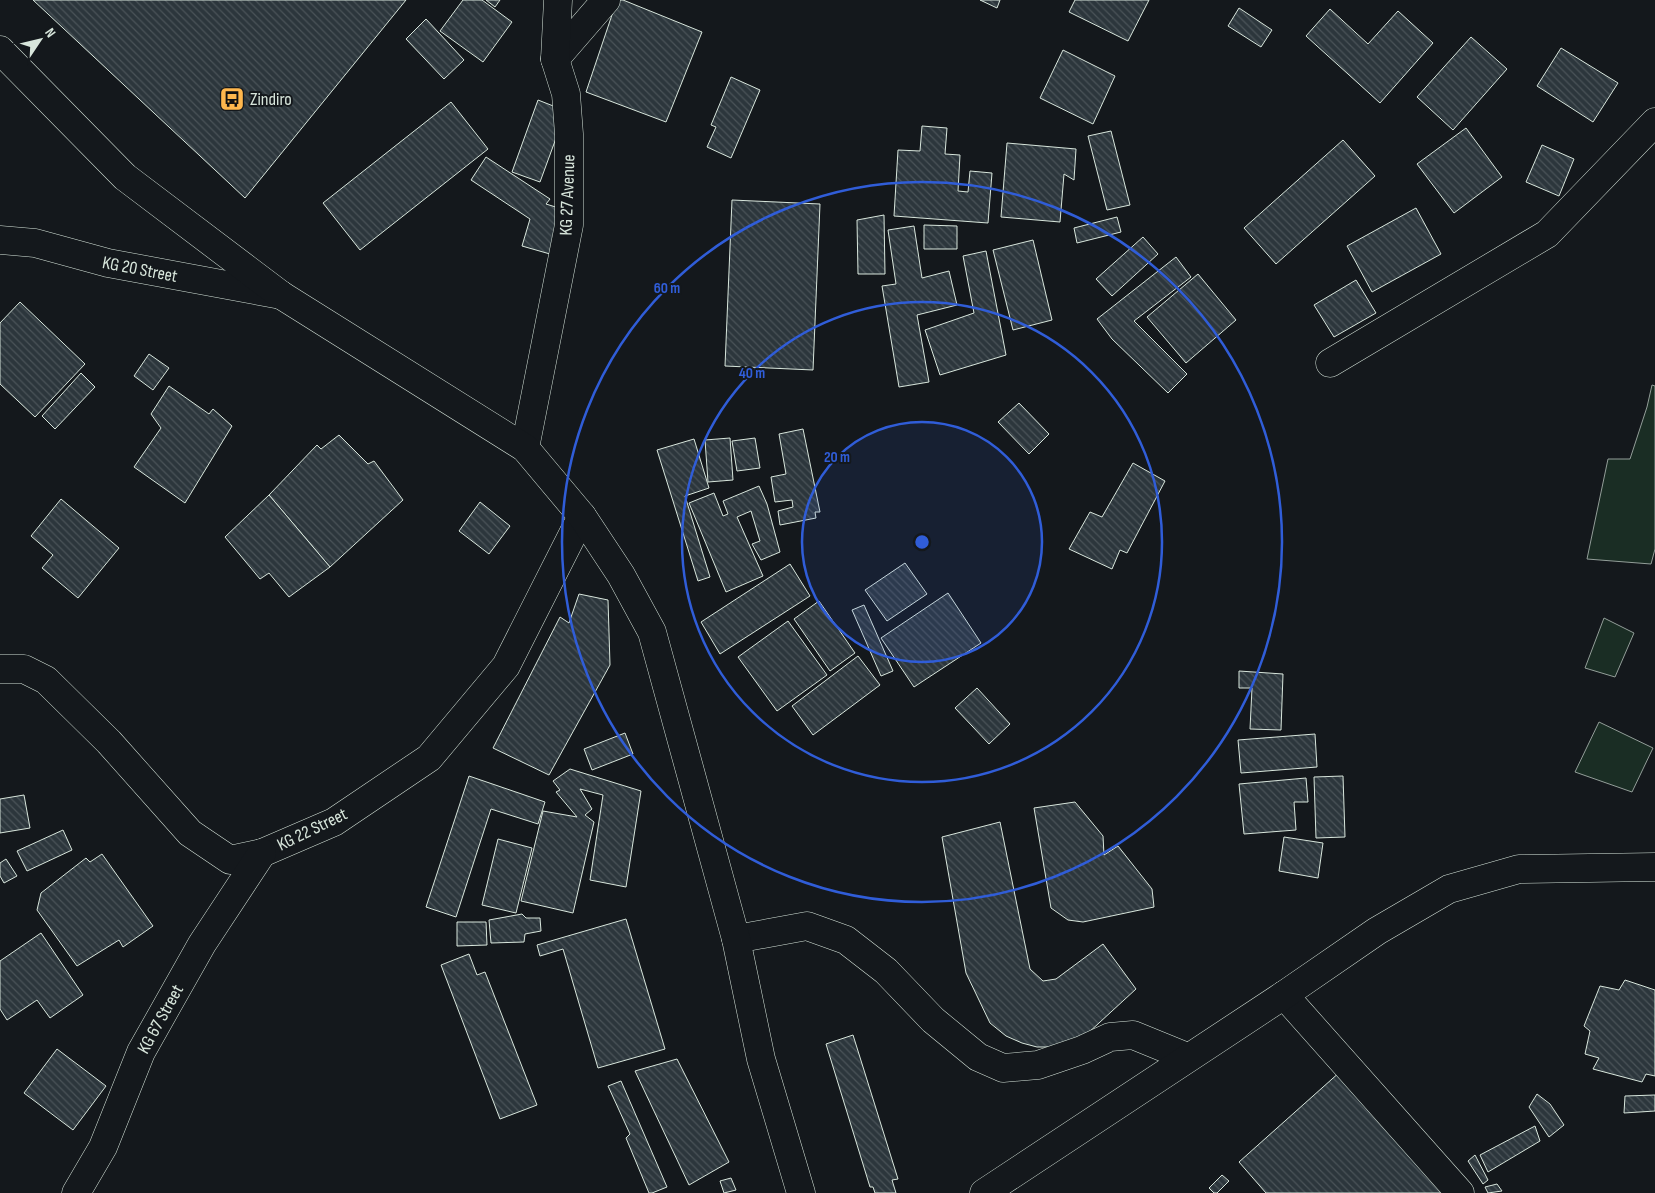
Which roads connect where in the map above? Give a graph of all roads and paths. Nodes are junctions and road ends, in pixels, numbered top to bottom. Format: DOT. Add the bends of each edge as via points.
graph roads {
  1 [pos="558,0"];
  2 [pos="606,0"];
  3 [pos="0,50"];
  4 [pos="555,59"];
  5 [pos="1655,122"];
  6 [pos="0,240"];
  7 [pos="281,295"];
  8 [pos="1330,363"];
  9 [pos="525,448"];
  10 [pos="582,516"];
  11 [pos="0,670"];
  12 [pos="262,854"];
  13 [pos="1655,867"];
  14 [pos="736,939"];
  15 [pos="1284,995"];
  16 [pos="1187,1057"];
  17 [pos="76,1193"];
  18 [pos="801,1193"];
  19 [pos="984,1193"];
  20 [pos="1460,1193"];
  1 -- 4 [label="street, KG 27 Avenue"];
  2 -- 4 [label="street"];
  3 -- 7 [label="street" via="125,177"];
  4 -- 9 [label="street, KG 27 Avenue" via="566,94 569,225"];
  5 -- 8 [label="street" via="1547,234"];
  6 -- 7 [label="street, KG 20 Street" via="35,243 108,264"];
  7 -- 9 [label="street"];
  9 -- 10 [label="street"];
  10 -- 12 [label="street, KG 22 Street" via="506,666 429,758 334,822"];
  10 -- 14 [label="street" via="621,575 652,632"];
  11 -- 12 [label="street, KG 22 Street" via="24,669 46,680 109,742 190,834 230,860"];
  12 -- 17 [label="street, KG 67 Street" via="202,944 141,1052 103,1147"];
  13 -- 15 [label="street" via="1519,869 1449,889 1377,931"];
  14 -- 16 [label="street" via="807,926 846,940 886,971 933,1020 978,1057 1003,1068 1038,1066 1110,1037 1134,1035"];
  14 -- 18 [label="street" via="762,1059"];
  15 -- 16 [label="street"];
  15 -- 20 [label="street"];
  16 -- 19 [label="street"];
}
